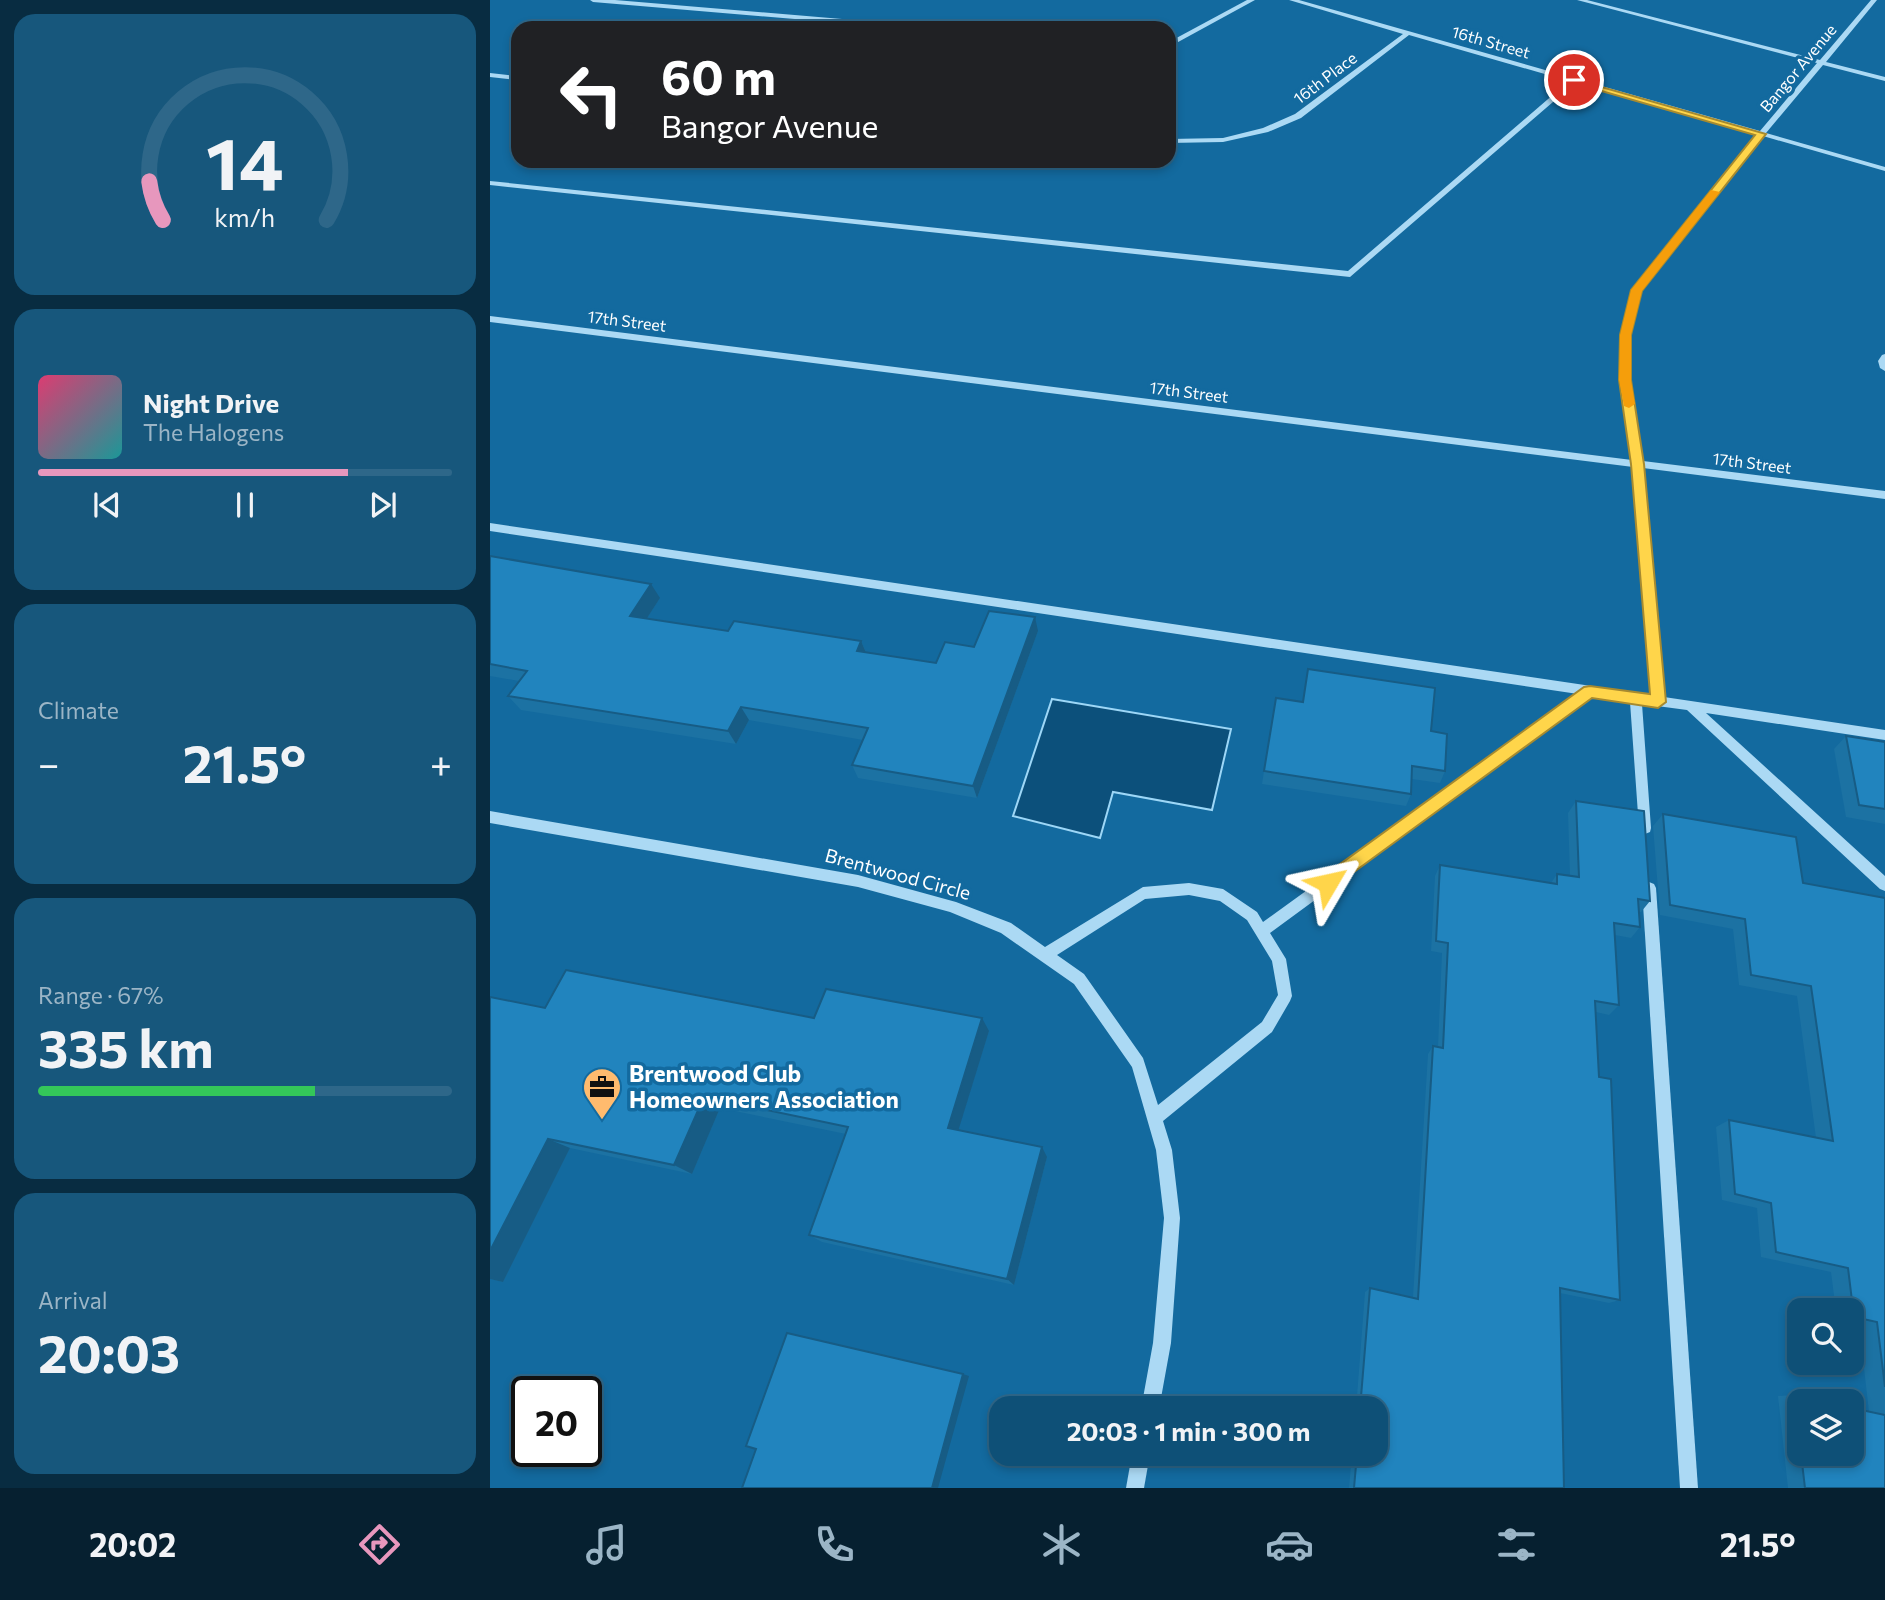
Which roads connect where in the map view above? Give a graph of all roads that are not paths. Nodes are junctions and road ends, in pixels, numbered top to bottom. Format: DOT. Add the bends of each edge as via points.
graph roads {
  1 [pos="593,0"];
  2 [pos="1252,0"];
  3 [pos="1292,0"];
  4 [pos="1580,0"];
  5 [pos="1873,0"];
  6 [pos="1885,3"];
  7 [pos="842,21"];
  8 [pos="1408,33"];
  9 [pos="1176,41"];
  10 [pos="1821,63"];
  11 [pos="490,75"];
  12 [pos="511,77"];
  13 [pos="1885,79"];
  14 [pos="1574,80"];
  15 [pos="1761,134"];
  16 [pos="1176,141"];
  17 [pos="1885,169"];
  18 [pos="490,183"];
  19 [pos="490,319"];
  20 [pos="1885,358"];
  21 [pos="1885,368"];
  22 [pos="1638,464"];
  23 [pos="1885,495"];
  24 [pos="490,527"];
  25 [pos="1590,692"];
  26 [pos="1636,699"];
  27 [pos="1658,702"];
  28 [pos="1690,707"];
  29 [pos="1885,735"];
  30 [pos="490,817"];
  31 [pos="1645,837"];
  32 [pos="1648,879"];
  33 [pos="1885,885"];
  34 [pos="1262,931"];
  35 [pos="1045,955"];
  36 [pos="1154,1118"];
  37 [pos="1152,1396"];
  38 [pos="1140,1466"];
  39 [pos="1135,1488"];
  40 [pos="1689,1488"];
  1 -- 7 [label="street"];
  2 -- 9 [label="street"];
  3 -- 8 [label="street, 16th Street"];
  4 -- 10 [label="street"];
  5 -- 6 [label="street"];
  5 -- 10 [label="street, Bangor Avenue"];
  8 -- 14 [label="street, 16th Street"];
  8 -- 16 [label="street, 16th Place" via="1298,116 1223,140"];
  10 -- 13 [label="street"];
  10 -- 15 [label="street, Bangor Avenue"];
  11 -- 12 [label="street"];
  14 -- 15 [label="street, 16th Street"];
  14 -- 18 [label="street" via="1350,274"];
  15 -- 17 [label="street, 16th Street"];
  15 -- 22 [label="street, Bangor Avenue" via="1637,290 1625,335 1625,380"];
  19 -- 22 [label="street, 17th Street"];
  20 -- 21 [label="street"];
  22 -- 23 [label="street, 17th Street"];
  22 -- 27 [label="street, Bangor Avenue"];
  24 -- 25 [label="street"];
  25 -- 26 [label="street"];
  25 -- 34 [label="street"];
  26 -- 27 [label="street"];
  26 -- 31 [label="street"];
  27 -- 28 [label="street"];
  28 -- 29 [label="street"];
  28 -- 33 [label="street"];
  30 -- 35 [label="street, Brentwood Circle" via="858,881 1006,928"];
  32 -- 40 [label="street"];
  34 -- 35 [label="street" via="1252,916 1223,895 1189,889 1143,893"];
  34 -- 36 [label="street" via="1279,959 1285,996 1267,1027"];
  35 -- 36 [label="street, Brentwood Circle" via="1079,979 1138,1063"];
  36 -- 37 [label="street, Brentwood Circle" via="1164,1150 1172,1218 1162,1343"];
  38 -- 39 [label="street"];
}
